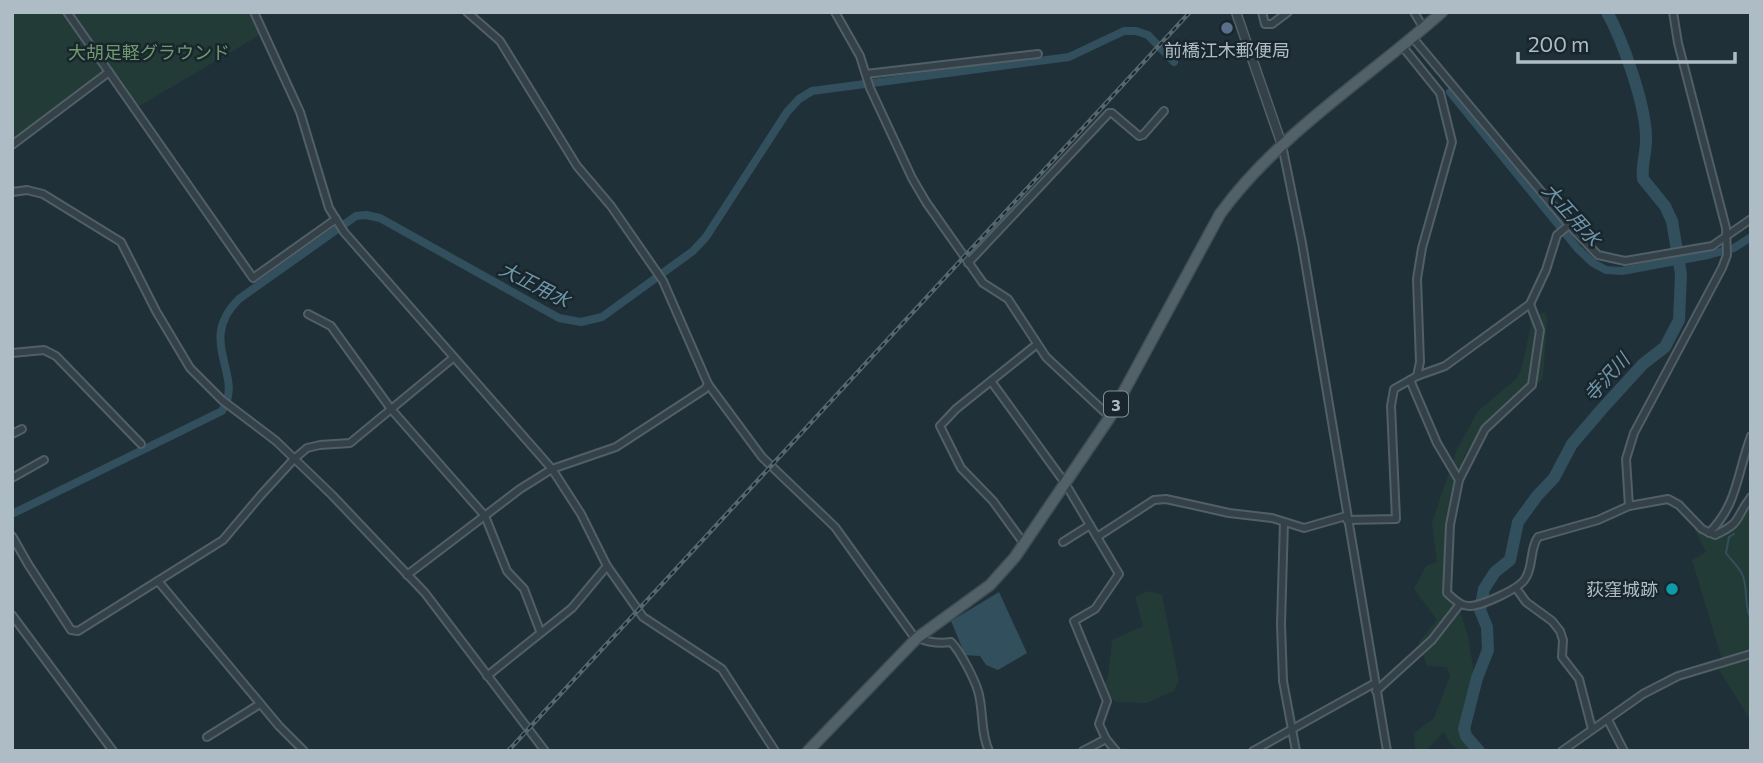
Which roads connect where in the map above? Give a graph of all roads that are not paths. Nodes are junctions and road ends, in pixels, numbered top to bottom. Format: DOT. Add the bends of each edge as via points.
graph roads {
  1 [pos="67,12"];
  2 [pos="254,12"];
  3 [pos="467,12"];
  4 [pos="835,12"];
  5 [pos="1236,12"];
  6 [pos="1262,12"];
  7 [pos="1287,12"];
  8 [pos="1414,12"];
  9 [pos="1442,12"];
  10 [pos="1673,12"];
  11 [pos="1424,29"];
  12 [pos="1408,42"];
  13 [pos="1038,54"];
  14 [pos="109,72"];
  15 [pos="867,76"];
  16 [pos="1164,111"];
  17 [pos="12,145"];
  18 [pos="1282,145"];
  19 [pos="12,192"];
  20 [pos="1751,219"];
  21 [pos="336,221"];
  22 [pos="1567,226"];
  23 [pos="1726,240"];
  24 [pos="968,262"];
  25 [pos="1530,304"];
  26 [pos="308,314"];
  27 [pos="1036,345"];
  28 [pos="12,352"];
  29 [pos="453,358"];
  30 [pos="1417,376"];
  31 [pos="1410,380"];
  32 [pos="991,381"];
  33 [pos="708,384"];
  34 [pos="391,410"];
  35 [pos="1110,417"];
  36 [pos="22,429"];
  37 [pos="12,434"];
  38 [pos="1751,436"];
  39 [pos="141,444"];
  40 [pos="294,459"];
  41 [pos="44,460"];
  42 [pos="552,469"];
  43 [pos="12,478"];
  44 [pos="1459,480"];
  45 [pos="1065,483"];
  46 [pos="1751,497"];
  47 [pos="1629,506"];
  48 [pos="485,516"];
  49 [pos="1347,518"];
  50 [pos="1284,522"];
  51 [pos="1090,525"];
  52 [pos="1709,533"];
  53 [pos="12,536"];
  54 [pos="1097,537"];
  55 [pos="1063,542"];
  56 [pos="1025,545"];
  57 [pos="607,566"];
  58 [pos="407,575"];
  59 [pos="158,581"];
  60 [pos="1516,588"];
  61 [pos="1460,604"];
  62 [pos="12,615"];
  63 [pos="540,631"];
  64 [pos="918,638"];
  65 [pos="1751,654"];
  66 [pos="487,676"];
  67 [pos="1376,687"];
  68 [pos="260,704"];
  69 [pos="1608,720"];
  70 [pos="1291,729"];
  71 [pos="1592,730"];
  72 [pos="207,737"];
  73 [pos="1106,739"];
  74 [pos="113,751"];
  75 [pos="304,751"];
  76 [pos="545,751"];
  77 [pos="775,751"];
  78 [pos="808,751"];
  79 [pos="989,751"];
  80 [pos="1083,751"];
  81 [pos="1116,751"];
  82 [pos="1253,751"];
  83 [pos="1296,751"];
  84 [pos="1387,751"];
  85 [pos="1562,751"];
  86 [pos="1624,751"];
  1 -- 14 [label="street"];
  2 -- 21 [label="street" via="300,112 326,202"];
  3 -- 33 [label="street" via="500,41 577,166 663,281"];
  4 -- 15 [label="street"];
  5 -- 18 [label="street"];
  6 -- 7 [label="street" via="1265,24 1272,24"];
  8 -- 11 [label="street"];
  9 -- 11 [label="main road, 3"];
  10 -- 23 [label="street"];
  11 -- 12 [label="main road, 3"];
  12 -- 18 [label="main road, 3"];
  12 -- 22 [label="street"];
  12 -- 30 [label="street" via="1440,93 1452,142 1417,279"];
  13 -- 15 [label="street"];
  14 -- 17 [label="street"];
  14 -- 21 [label="street" via="253,278"];
  15 -- 24 [label="street" via="919,191"];
  16 -- 24 [label="street" via="1139,136 1109,113"];
  18 -- 35 [label="main road, 3" via="1220,214"];
  18 -- 49 [label="street"];
  19 -- 40 [label="street" via="43,194 121,243 196,375"];
  20 -- 23 [label="street"];
  21 -- 29 [label="street"];
  22 -- 23 [label="street" via="1593,252 1625,261"];
  22 -- 25 [label="street" via="1559,233"];
  23 -- 47 [label="street" via="1722,268 1634,433 1626,459"];
  24 -- 27 [label="street" via="987,287 1008,299"];
  25 -- 30 [label="street" via="1445,366"];
  25 -- 44 [label="street" via="1540,330 1532,385 1485,429"];
  26 -- 34 [label="street" via="331,326"];
  27 -- 32 [label="street"];
  27 -- 35 [label="street"];
  28 -- 39 [label="street" via="44,350 56,356"];
  29 -- 34 [label="street"];
  29 -- 42 [label="street"];
  30 -- 31 [label="street"];
  31 -- 44 [label="street"];
  31 -- 49 [label="street" via="1394,388 1391,406 1396,519"];
  32 -- 45 [label="street"];
  32 -- 56 [label="street" via="940,426 961,468 993,501"];
  33 -- 42 [label="street" via="616,447"];
  33 -- 64 [label="street" via="762,457 835,527"];
  34 -- 40 [label="street" via="351,443 320,444"];
  34 -- 48 [label="street"];
  35 -- 45 [label="main road, 3"];
  36 -- 37 [label="street"];
  38 -- 52 [label="street" via="1731,504"];
  40 -- 58 [label="street"];
  40 -- 59 [label="street" via="223,540"];
  41 -- 43 [label="street"];
  42 -- 48 [label="street"];
  42 -- 57 [label="street"];
  44 -- 61 [label="street" via="1450,525 1447,593"];
  45 -- 51 [label="street"];
  45 -- 56 [label="main road, 3"];
  46 -- 52 [label="street" via="1732,527"];
  47 -- 52 [label="street" via="1668,499"];
  47 -- 60 [label="street" via="1538,537 1529,571"];
  48 -- 58 [label="street"];
  48 -- 63 [label="street" via="507,572 524,589"];
  49 -- 50 [label="street" via="1304,528"];
  49 -- 67 [label="street"];
  50 -- 54 [label="street" via="1166,499 1154,500"];
  50 -- 70 [label="street" via="1281,624"];
  51 -- 54 [label="street"];
  51 -- 55 [label="street"];
  53 -- 59 [label="street" via="74,632"];
  54 -- 73 [label="street" via="1119,575 1095,609 1074,621 1107,701 1098,721"];
  56 -- 64 [label="main road, 3" via="995,580"];
  57 -- 63 [label="street" via="572,608"];
  57 -- 77 [label="street" via="643,617 722,669"];
  58 -- 66 [label="street"];
  59 -- 68 [label="street"];
  60 -- 61 [label="street" via="1469,607"];
  60 -- 71 [label="street" via="1526,603 1560,631 1562,657 1579,679"];
  61 -- 67 [label="street" via="1432,640"];
  62 -- 74 [label="street"];
  63 -- 66 [label="street"];
  64 -- 78 [label="main road, 3"];
  64 -- 79 [label="street" via="951,642 958,649 978,690"];
  65 -- 69 [label="street" via="1678,676"];
  66 -- 76 [label="street"];
  67 -- 70 [label="street"];
  67 -- 84 [label="street"];
  68 -- 72 [label="street"];
  68 -- 75 [label="street"];
  69 -- 71 [label="street"];
  69 -- 86 [label="street"];
  70 -- 82 [label="street"];
  70 -- 83 [label="street"];
  71 -- 85 [label="street"];
  73 -- 80 [label="street"];
  73 -- 81 [label="street"];
}
